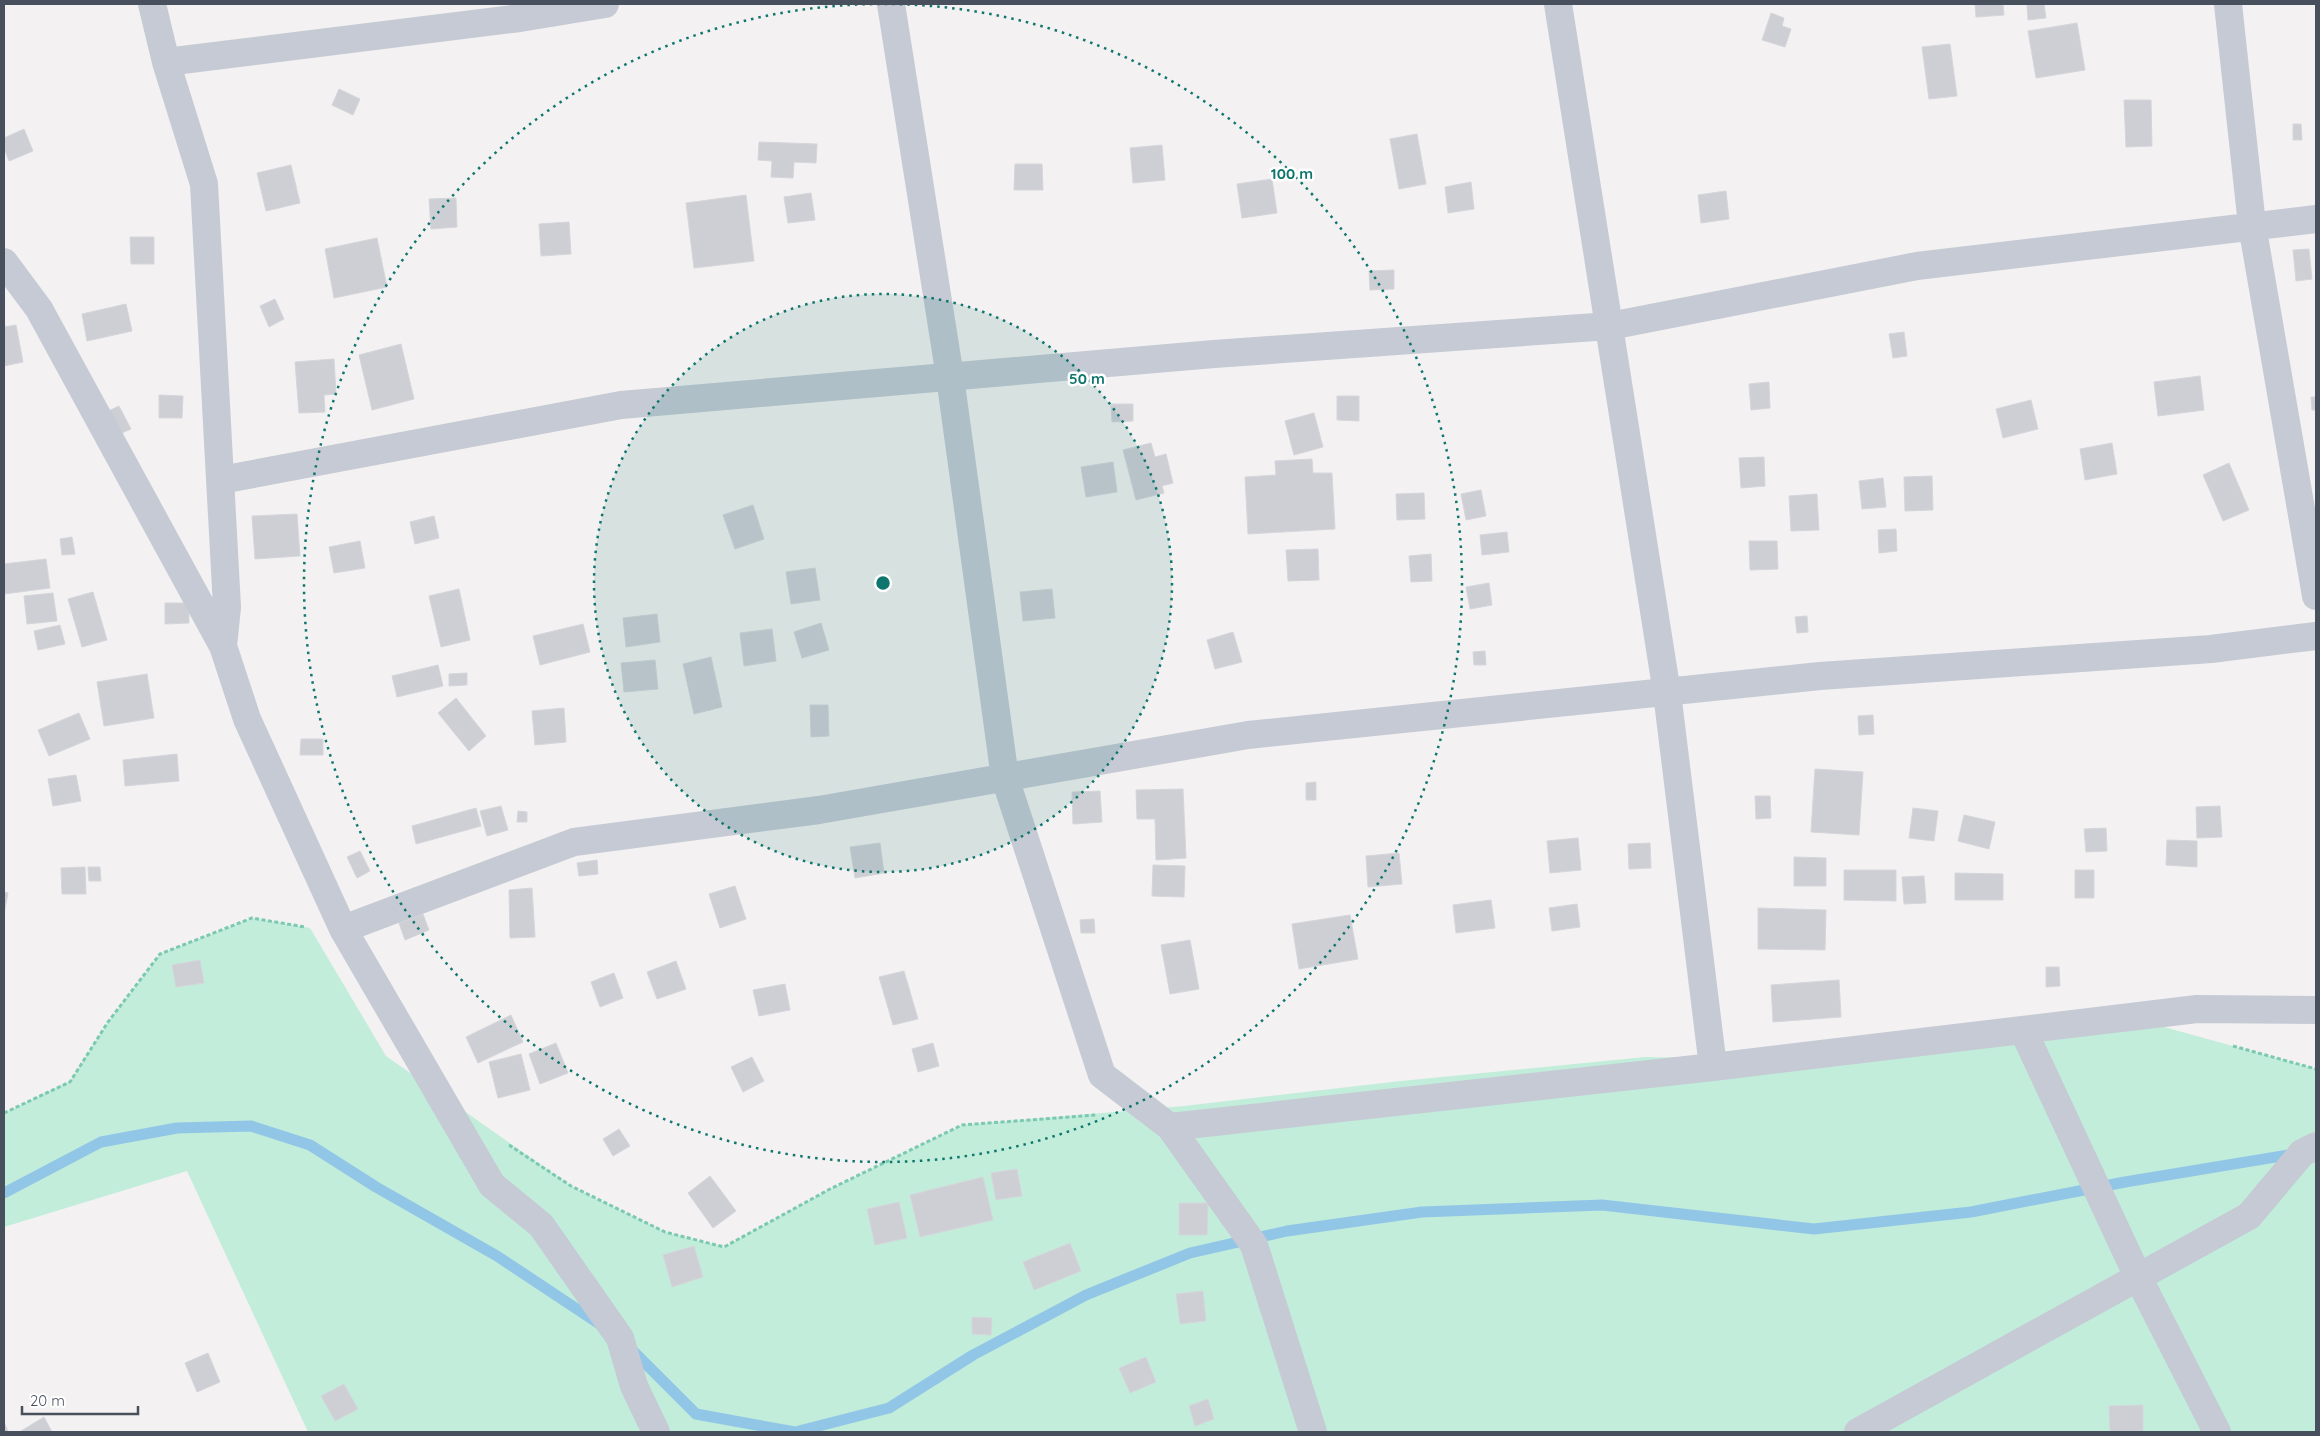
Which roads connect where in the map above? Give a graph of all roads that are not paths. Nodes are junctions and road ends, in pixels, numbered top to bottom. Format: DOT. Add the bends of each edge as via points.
graph roads {
  1 [pos="152,4"];
  2 [pos="605,4"];
  3 [pos="891,4"];
  4 [pos="1558,4"];
  5 [pos="2228,4"];
  6 [pos="166,62"];
  7 [pos="2316,219"];
  8 [pos="2252,225"];
  9 [pos="4,262"];
  10 [pos="1610,326"];
  11 [pos="950,377"];
  12 [pos="220,480"];
  13 [pos="2316,596"];
  14 [pos="2316,636"];
  15 [pos="223,646"];
  16 [pos="1667,693"];
  17 [pos="1005,778"];
  18 [pos="343,929"];
  19 [pos="2316,1010"];
  20 [pos="2023,1030"];
  21 [pos="1713,1067"];
  22 [pos="1170,1126"];
  23 [pos="2316,1146"];
  24 [pos="2138,1277"];
  25 [pos="656,1432"];
  26 [pos="1313,1432"];
  27 [pos="1858,1432"];
  28 [pos="2217,1432"];
  1 -- 6 [label="street"];
  2 -- 6 [label="street" via="520,18"];
  3 -- 11 [label="street"];
  4 -- 10 [label="street"];
  5 -- 8 [label="street"];
  6 -- 12 [label="street" via="204,184"];
  7 -- 8 [label="street"];
  8 -- 10 [label="street" via="1917,266"];
  8 -- 13 [label="street"];
  9 -- 15 [label="street" via="39,309"];
  10 -- 11 [label="street" via="1223,353"];
  10 -- 16 [label="street"];
  11 -- 12 [label="street" via="621,405"];
  11 -- 17 [label="street"];
  12 -- 15 [label="street" via="227,607"];
  14 -- 16 [label="street" via="2211,648 1820,676"];
  15 -- 18 [label="street" via="247,719"];
  16 -- 17 [label="street" via="1248,735"];
  16 -- 21 [label="street"];
  17 -- 18 [label="street" via="819,810 574,842"];
  17 -- 22 [label="street" via="1102,1075"];
  18 -- 25 [label="street" via="492,1185 541,1225 620,1338 634,1386"];
  19 -- 20 [label="street" via="2197,1009"];
  20 -- 21 [label="street"];
  20 -- 24 [label="street"];
  21 -- 22 [label="street"];
  22 -- 26 [label="street" via="1254,1244"];
  23 -- 24 [label="street" via="2302,1153 2249,1216"];
  24 -- 27 [label="street"];
  24 -- 28 [label="street"];
}
